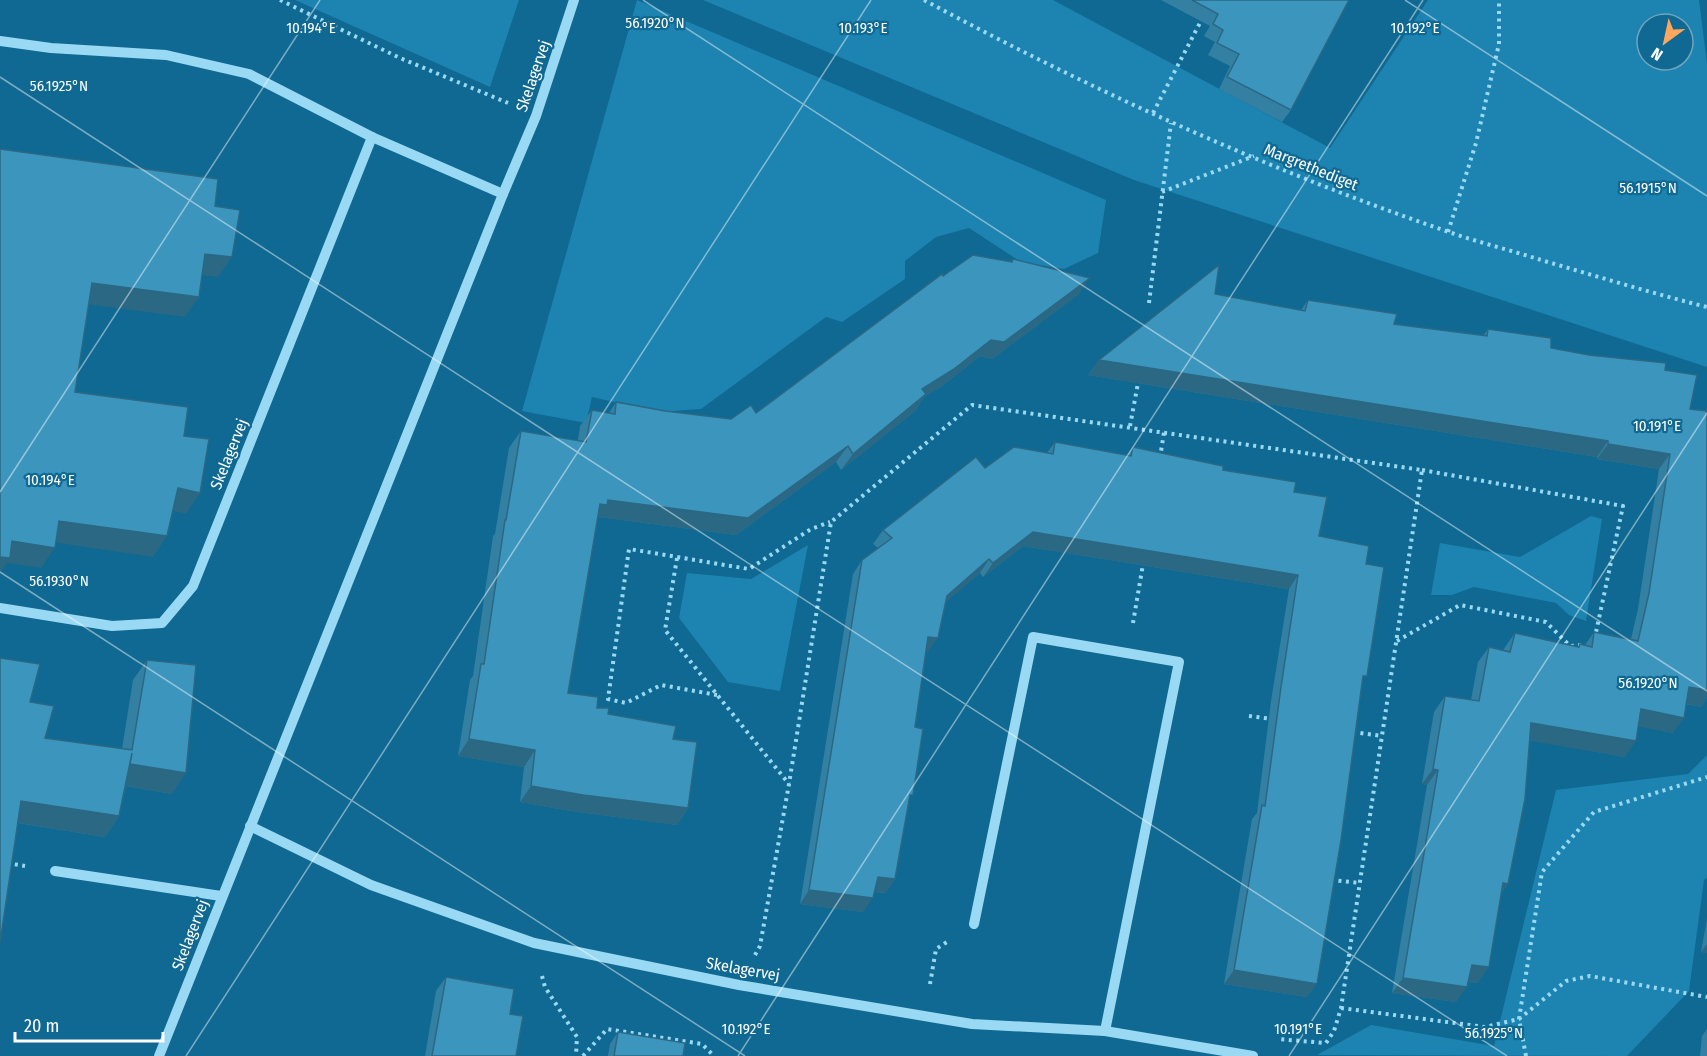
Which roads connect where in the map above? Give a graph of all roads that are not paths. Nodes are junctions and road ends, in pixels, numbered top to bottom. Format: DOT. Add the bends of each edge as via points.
graph roads {
  1 [pos="574,0"];
  2 [pos="0,41"];
  3 [pos="372,137"];
  4 [pos="503,194"];
  5 [pos="0,608"];
  6 [pos="250,826"];
  7 [pos="56,871"];
  8 [pos="222,896"];
  9 [pos="974,924"];
  10 [pos="1105,1031"];
  11 [pos="159,1056"];
  12 [pos="1253,1056"];
  1 -- 4 [label="street, Skelagervej" via="536,116"];
  2 -- 3 [label="street" via="166,55 249,74"];
  3 -- 4 [label="street"];
  3 -- 5 [label="street, Skelagervej" via="193,586 162,623 112,626"];
  4 -- 6 [label="street, Skelagervej"];
  6 -- 8 [label="street, Skelagervej"];
  6 -- 10 [label="street, Skelagervej" via="371,885 534,943 739,985 972,1023"];
  7 -- 8 [label="street"];
  8 -- 11 [label="street, Skelagervej"];
  9 -- 10 [label="street" via="1033,638 1179,662"];
  10 -- 12 [label="street, Skelagervej"];
}
